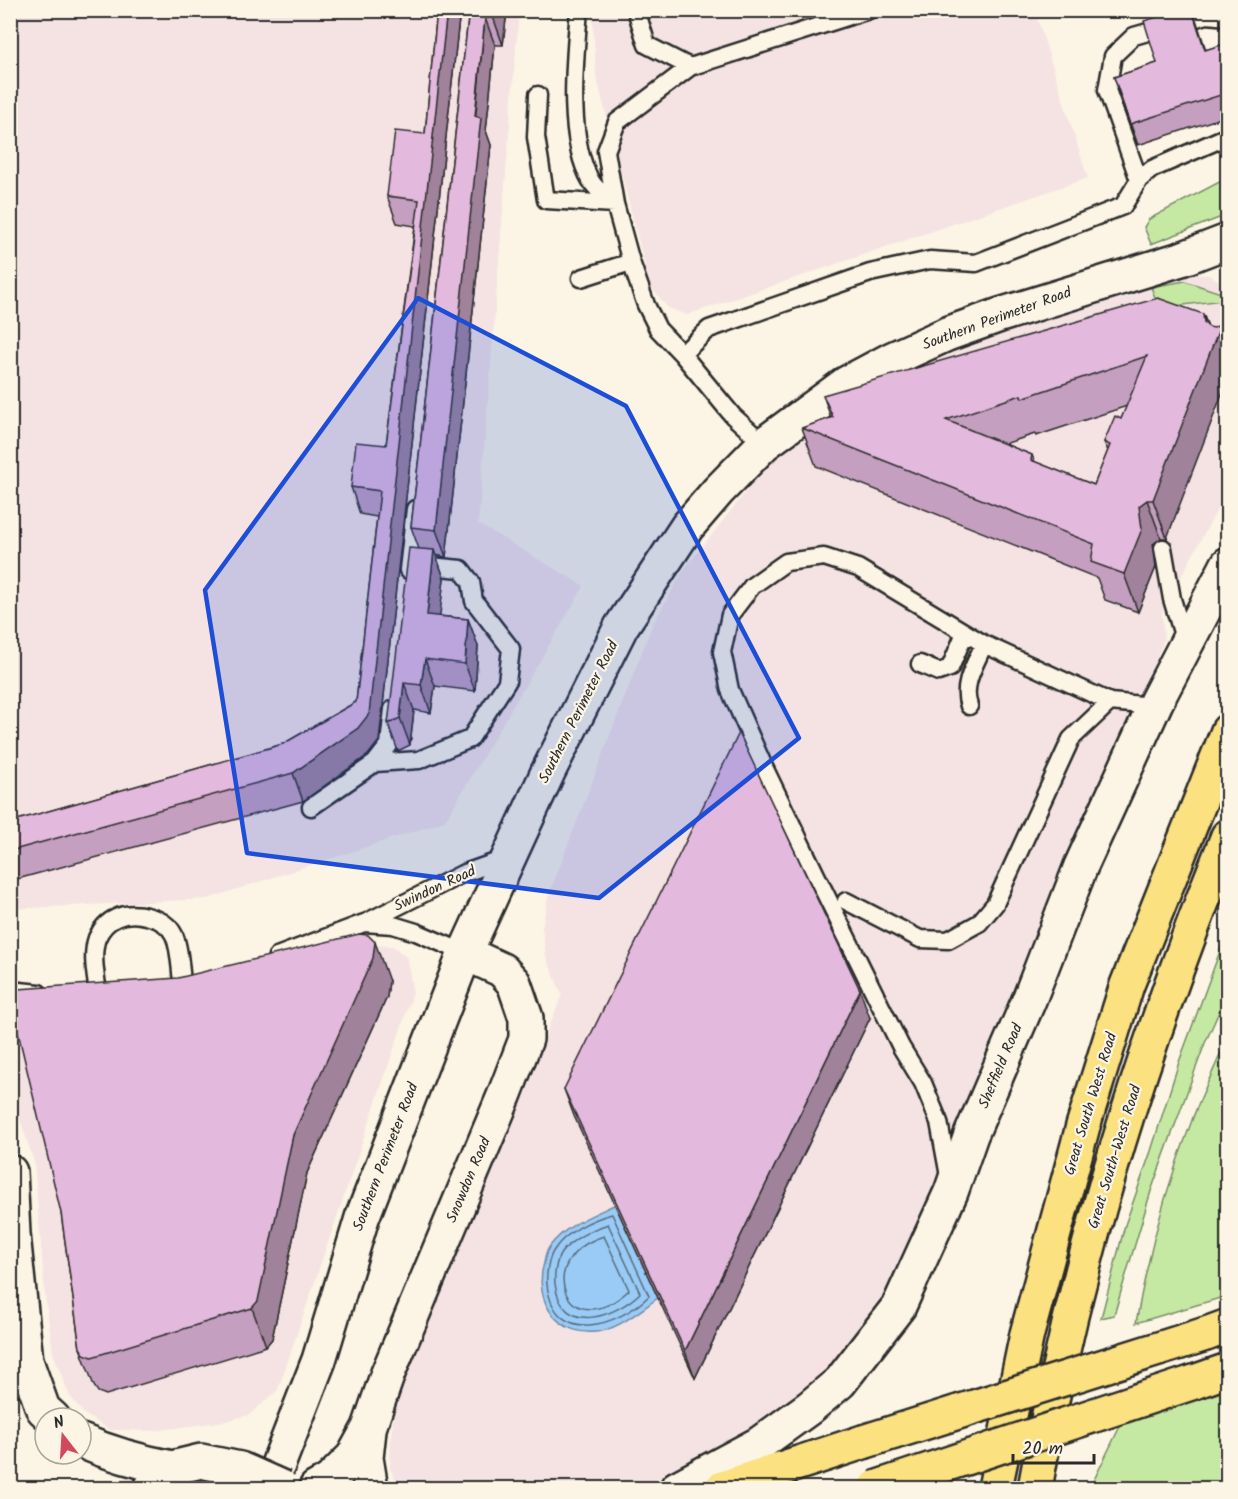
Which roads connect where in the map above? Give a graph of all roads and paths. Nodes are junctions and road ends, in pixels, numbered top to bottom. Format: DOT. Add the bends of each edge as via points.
graph roads {
  1 [pos="579,10"];
  2 [pos="636,10"];
  3 [pos="869,10"];
  4 [pos="1227,17"];
  5 [pos="690,67"];
  6 [pos="538,95"];
  7 [pos="1227,136"];
  8 [pos="1139,180"];
  9 [pos="615,204"];
  10 [pos="1225,246"];
  11 [pos="631,262"];
  12 [pos="581,278"];
  13 [pos="682,354"];
  14 [pos="764,444"];
  15 [pos="417,493"];
  16 [pos="1163,549"];
  17 [pos="409,563"];
  18 [pos="1227,564"];
  19 [pos="407,586"];
  20 [pos="965,633"];
  21 [pos="1185,643"];
  22 [pos="984,644"];
  23 [pos="920,664"];
  24 [pos="395,688"];
  25 [pos="1110,702"];
  26 [pos="1156,702"];
  27 [pos="969,706"];
  28 [pos="1227,732"];
  29 [pos="375,764"];
  30 [pos="311,807"];
  31 [pos="1227,836"];
  32 [pos="508,858"];
  33 [pos="1227,892"];
  34 [pos="846,901"];
  35 [pos="364,923"];
  36 [pos="465,952"];
  37 [pos="257,964"];
  38 [pos="161,984"];
  39 [pos="10,990"];
  40 [pos="119,990"];
  41 [pos="98,993"];
  42 [pos="57,994"];
  43 [pos="78,995"];
  44 [pos="1165,997"];
  45 [pos="10,1173"];
  46 [pos="951,1192"];
  47 [pos="1217,1330"];
  48 [pos="26,1361"];
  49 [pos="1227,1370"];
  50 [pos="10,1391"];
  51 [pos="42,1406"];
  52 [pos="369,1428"];
  53 [pos="93,1446"];
  54 [pos="162,1478"];
  55 [pos="269,1488"];
  56 [pos="283,1488"];
  57 [pos="316,1488"];
  58 [pos="370,1488"];
  59 [pos="677,1488"];
  60 [pos="722,1488"];
  61 [pos="875,1488"];
  62 [pos="994,1488"];
  63 [pos="1035,1488"];
  1 -- 9 [label="lane" via="576,125 584,166 592,183"];
  2 -- 5 [label="lane" via="647,45"];
  3 -- 5 [label="lane"];
  4 -- 8 [label="lane" via="1207,15 1134,36 1113,56 1107,90"];
  5 -- 9 [label="lane" via="617,122 606,152"];
  6 -- 9 [label="lane" via="536,137 546,200"];
  7 -- 8 [label="lane" via="1152,169"];
  8 -- 13 [label="lane" via="1123,206 976,263 930,260 870,273 709,329"];
  9 -- 11 [label="lane"];
  10 -- 14 [label="street, Southern Perimeter Road" via="938,338 847,383"];
  11 -- 12 [label="lane"];
  11 -- 13 [label="lane" via="657,329"];
  13 -- 14 [label="lane" via="733,416"];
  14 -- 32 [label="street, Southern Perimeter Road" via="687,527 621,627"];
  15 -- 17 [label="lane"];
  16 -- 21 [label="lane"];
  17 -- 19 [label="lane"];
  17 -- 29 [label="lane" via="461,569 471,582 474,601 511,649 507,682 470,739 419,760"];
  18 -- 21 [label="street, Sheffield Road"];
  20 -- 22 [label="lane"];
  20 -- 23 [label="lane" via="950,668 939,672"];
  20 -- 46 [label="lane" via="858,568 824,557 786,562 752,585 730,615 722,652 730,690 764,767 901,1047 923,1083 944,1138"];
  21 -- 26 [label="street, Sheffield Road"];
  22 -- 25 [label="lane"];
  22 -- 27 [label="lane" via="966,688"];
  24 -- 29 [label="lane" via="389,745"];
  25 -- 26 [label="lane"];
  25 -- 34 [label="lane" via="1071,739 995,904 979,922 948,940 920,939"];
  26 -- 46 [label="street, Sheffield Road" via="1081,866"];
  28 -- 62 [label="highway, Great South West Road" via="1127,985 1083,1126 1027,1334"];
  29 -- 30 [label="lane"];
  31 -- 44 [label="highway, Great South-West Road"];
  32 -- 35 [label="lane, Swindon Road" via="462,874"];
  32 -- 36 [label="street, Southern Perimeter Road"];
  33 -- 44 [label="highway"];
  35 -- 36 [label="lane, Swindon Road" via="393,925"];
  35 -- 37 [label="lane, Swindon Road"];
  36 -- 52 [label="street, Snowdon Road" via="502,970 514,983 526,1018 526,1039 388,1372"];
  36 -- 55 [label="street, Southern Perimeter Road" via="362,1218 319,1360"];
  38 -- 41 [label="lane" via="188,980 174,934 153,918 130,915 116,917 104,926 97,939 94,953"];
  39 -- 42 [label="lane"];
  40 -- 41 [label="lane"];
  41 -- 43 [label="lane"];
  44 -- 63 [label="highway, Great South-West Road" via="1090,1237"];
  45 -- 48 [label="street"];
  46 -- 59 [label="street, Sheffield Road" via="899,1306 840,1382 759,1444"];
  47 -- 60 [label="highway, bridge"];
  48 -- 50 [label="lane"];
  48 -- 51 [label="street"];
  49 -- 61 [label="highway, bridge"];
  52 -- 57 [label="street, Snowdon Road" via="352,1456 330,1480"];
  52 -- 58 [label="street, Snowdon Road" via="366,1458"];
  53 -- 54 [label="street" via="143,1463"];
  54 -- 56 [label="street, bridge" via="201,1461 240,1469"];
}
